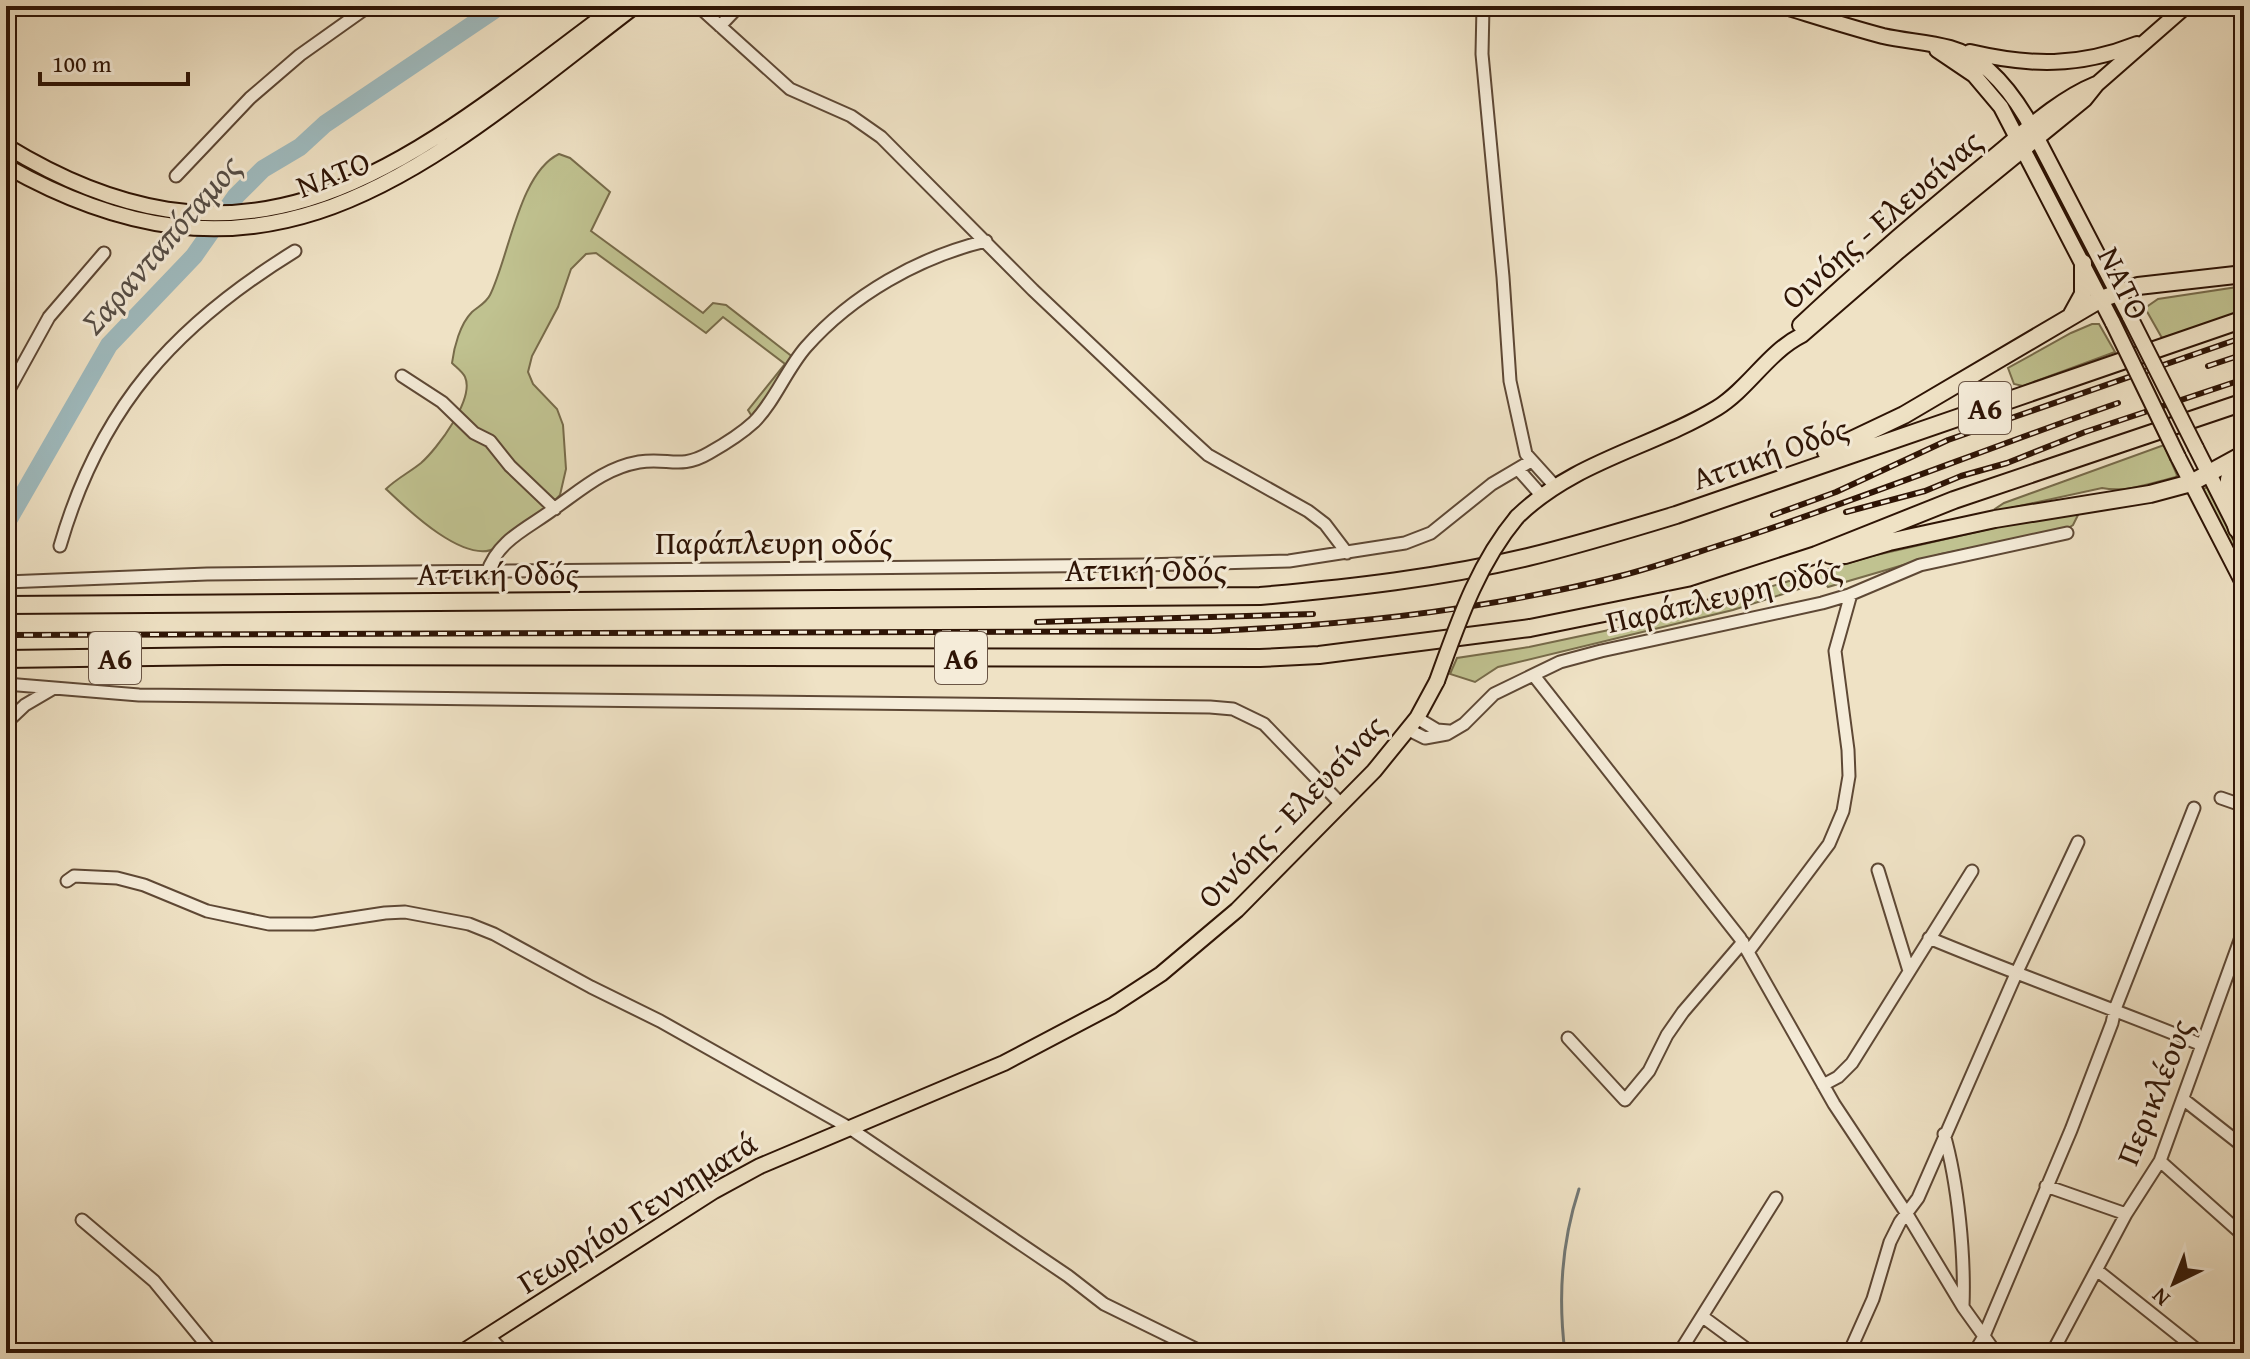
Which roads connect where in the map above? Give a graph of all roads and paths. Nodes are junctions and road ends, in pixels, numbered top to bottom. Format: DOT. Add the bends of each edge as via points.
graph roads {
  1 [pos="369,6"];
  2 [pos="617,6"];
  3 [pos="635,6"];
  4 [pos="698,6"];
  5 [pos="739,6"];
  6 [pos="1483,6"];
  7 [pos="1783,6"];
  8 [pos="2186,6"];
  9 [pos="720,26"];
  10 [pos="2149,39"];
  11 [pos="1914,42"];
  12 [pos="1951,48"];
  13 [pos="2035,132"];
  14 [pos="2021,142"];
  15 [pos="6,146"];
  16 [pos="2002,165"];
  17 [pos="6,166"];
  18 [pos="2038,175"];
  19 [pos="176,176"];
  20 [pos="275,216"];
  21 [pos="166,218"];
  22 [pos="986,241"];
  23 [pos="295,251"];
  24 [pos="104,253"];
  25 [pos="2083,263"];
  26 [pos="2244,274"];
  27 [pos="2118,292"];
  28 [pos="2101,299"];
  29 [pos="2066,319"];
  30 [pos="2244,319"];
  31 [pos="1784,346"];
  32 [pos="402,376"];
  33 [pos="6,395"];
  34 [pos="2244,402"];
  35 [pos="2243,455"];
  36 [pos="1531,461"];
  37 [pos="1518,469"];
  38 [pos="2209,473"];
  39 [pos="2191,483"];
  40 [pos="1554,485"];
  41 [pos="1541,495"];
  42 [pos="1726,498"];
  43 [pos="555,509"];
  44 [pos="2067,533"];
  45 [pos="2240,536"];
  46 [pos="60,546"];
  47 [pos="1347,553"];
  48 [pos="1816,555"];
  49 [pos="487,573"];
  50 [pos="7,582"];
  51 [pos="2244,585"];
  52 [pos="1851,594"];
  53 [pos="6,605"];
  54 [pos="6,659"];
  55 [pos="1535,677"];
  56 [pos="6,684"];
  57 [pos="54,688"];
  58 [pos="6,723"];
  59 [pos="1413,724"];
  60 [pos="2221,798"];
  61 [pos="1342,805"];
  62 [pos="2244,806"];
  63 [pos="2194,808"];
  64 [pos="2078,842"];
  65 [pos="1878,870"];
  66 [pos="1972,871"];
  67 [pos="67,881"];
  68 [pos="2243,932"];
  69 [pos="1929,938"];
  70 [pos="1746,947"];
  71 [pos="1909,971"];
  72 [pos="2016,974"];
  73 [pos="2115,1009"];
  74 [pos="1568,1038"];
  75 [pos="2202,1045"];
  76 [pos="1823,1085"];
  77 [pos="2183,1099"];
  78 [pos="848,1127"];
  79 [pos="1944,1134"];
  80 [pos="2244,1147"];
  81 [pos="2160,1161"];
  82 [pos="2046,1186"];
  83 [pos="1776,1198"];
  84 [pos="1907,1214"];
  85 [pos="2126,1214"];
  86 [pos="82,1220"];
  87 [pos="2244,1236"];
  88 [pos="2098,1271"];
  89 [pos="1963,1307"];
  90 [pos="1703,1317"];
  91 [pos="489,1336"];
  92 [pos="1983,1338"];
  93 [pos="213,1353"];
  94 [pos="461,1353"];
  95 [pos="504,1353"];
  96 [pos="1204,1353"];
  97 [pos="1679,1353"];
  98 [pos="1752,1353"];
  99 [pos="1849,1353"];
  100 [pos="1974,1353"];
  101 [pos="1996,1353"];
  102 [pos="2052,1353"];
  103 [pos="2201,1353"];
  1 -- 19 [label="street" via="250,98"];
  2 -- 20 [label="main road, ΝΑΤΟ" via="405,157 353,185"];
  3 -- 20 [label="main road, ΝΑΤΟ" via="415,169 349,201"];
  4 -- 9 [label="street"];
  5 -- 9 [label="street"];
  6 -- 36 [label="street" via="1482,54 1510,381 1523,447"];
  7 -- 11 [label="main road, ΝΑΤΟ"];
  8 -- 10 [label="main road"];
  9 -- 22 [label="street" via="790,89 868,125"];
  10 -- 12 [label="main road" via="2085,61 1995,58"];
  10 -- 13 [label="main road"];
  11 -- 12 [label="main road, ΝΑΤΟ"];
  11 -- 14 [label="main road, ΝΑΤΟ" via="1952,58 1984,84"];
  12 -- 13 [label="main road, ΝΑΤΟ" via="1994,76"];
  13 -- 14 [label="main road"];
  13 -- 27 [label="main road, ΝΑΤΟ"];
  14 -- 16 [label="main road, Οινόης - Ελευσίνας"];
  14 -- 18 [label="main road, ΝΑΤΟ"];
  14 -- 31 [label="main road, Οινόης - Ελευσίνας" via="1872,260 1796,328"];
  15 -- 21 [label="main road, ΝΑΤΟ" via="68,182"];
  16 -- 18 [label="main road" via="2021,163"];
  16 -- 31 [label="main road, Οινόης - Ελευσίνας"];
  17 -- 21 [label="main road, ΝΑΤΟ" via="81,204 130,218"];
  18 -- 25 [label="main road, ΝΑΤΟ"];
  20 -- 21 [label="main road, ΝΑΤΟ" via="215,213"];
  22 -- 43 [label="street" via="925,261 849,308 806,348 755,421 707,455 684,464 641,462 609,472"];
  22 -- 47 [label="street" via="1208,455 1308,511"];
  23 -- 46 [label="street" via="215,306 146,372 90,466"];
  24 -- 33 [label="street" via="49,317"];
  25 -- 28 [label="main road, ΝΑΤΟ"];
  25 -- 29 [label="highway" via="2083,294"];
  26 -- 27 [label="highway"];
  27 -- 28 [label="highway"];
  27 -- 38 [label="main road, ΝΑΤΟ, bridge"];
  28 -- 29 [label="highway"];
  28 -- 39 [label="main road, ΝΑΤΟ, bridge"];
  29 -- 42 [label="highway" via="1904,415"];
  30 -- 42 [label="highway, Αττική Οδός / Α6"];
  31 -- 40 [label="main road, Οινόης - Ελευσίνας" via="1721,406"];
  32 -- 43 [label="street" via="490,441"];
  34 -- 48 [label="highway, Α6" via="1954,500"];
  35 -- 38 [label="highway"];
  35 -- 45 [label="highway" via="2233,465 2227,486"];
  36 -- 37 [label="street, Παράπλευρη οδός"];
  36 -- 40 [label="street"];
  37 -- 41 [label="street"];
  37 -- 47 [label="street, Παράπλευρη οδός" via="1431,533"];
  38 -- 39 [label="highway"];
  38 -- 45 [label="main road, ΝΑΤΟ"];
  39 -- 48 [label="highway" via="1995,519 1845,555"];
  39 -- 51 [label="main road, ΝΑΤΟ"];
  40 -- 41 [label="main road, Οινόης - Ελευσίνας"];
  41 -- 59 [label="main road, Οινόης - Ελευσίνας, bridge" via="1517,517 1479,572 1437,681"];
  42 -- 53 [label="highway, Αττική Οδός / Α6" via="1526,558 1260,596"];
  43 -- 49 [label="street" via="511,537"];
  44 -- 52 [label="street, Παράπλευρη Οδός" via="1920,565"];
  47 -- 49 [label="street, Παράπλευρη οδός" via="1289,561 1143,565"];
  48 -- 54 [label="highway, Α6" via="1693,595 1530,628 1319,655"];
  49 -- 50 [label="street, Παράπλευρη οδός" via="207,574"];
  52 -- 55 [label="street, Παράπλευρη Οδός" via="1601,651 1560,662"];
  52 -- 70 [label="street" via="1835,651 1848,750 1843,811 1829,844"];
  55 -- 59 [label="street" via="1494,694 1453,731"];
  55 -- 70 [label="street"];
  56 -- 57 [label="street"];
  57 -- 58 [label="street"];
  57 -- 61 [label="street" via="139,695 1233,709 1264,724"];
  59 -- 61 [label="main road, Οινόης - Ελευσίνας"];
  60 -- 62 [label="street"];
  61 -- 78 [label="main road, Οινόης - Ελευσίνας" via="1237,910 1161,974 1112,1006 1016,1057"];
  63 -- 73 [label="street"];
  64 -- 72 [label="street"];
  65 -- 71 [label="street"];
  66 -- 69 [label="street"];
  67 -- 78 [label="street" via="74,876 117,878 207,911 269,924 405,912 469,924 660,1021"];
  68 -- 75 [label="street, Περικλέους"];
  69 -- 71 [label="street"];
  69 -- 72 [label="street"];
  70 -- 74 [label="street" via="1683,1012 1625,1100"];
  70 -- 76 [label="street"];
  71 -- 76 [label="street" via="1852,1063"];
  72 -- 73 [label="street"];
  72 -- 79 [label="street"];
  73 -- 75 [label="street"];
  73 -- 82 [label="street"];
  75 -- 77 [label="street, Περικλέους"];
  76 -- 84 [label="street"];
  77 -- 80 [label="street"];
  77 -- 81 [label="street, Περικλέους"];
  78 -- 91 [label="main road, Γεωργίου Γεννηματά" via="714,1191"];
  78 -- 96 [label="street" via="1104,1304"];
  79 -- 84 [label="street"];
  79 -- 89 [label="street" via="1960,1242"];
  81 -- 85 [label="street, Περικλέους"];
  81 -- 87 [label="street"];
  82 -- 85 [label="street"];
  82 -- 92 [label="street"];
  83 -- 90 [label="street"];
  84 -- 89 [label="street"];
  84 -- 99 [label="street" via="1890,1242"];
  85 -- 88 [label="street, Περικλέους"];
  86 -- 93 [label="street" via="154,1281"];
  88 -- 102 [label="street, Περικλέους"];
  88 -- 103 [label="street"];
  89 -- 92 [label="street"];
  90 -- 97 [label="street"];
  90 -- 98 [label="street"];
  91 -- 94 [label="main road, Γεωργίου Γεννηματά"];
  91 -- 95 [label="street"];
  92 -- 100 [label="street"];
  92 -- 101 [label="street"];
}
